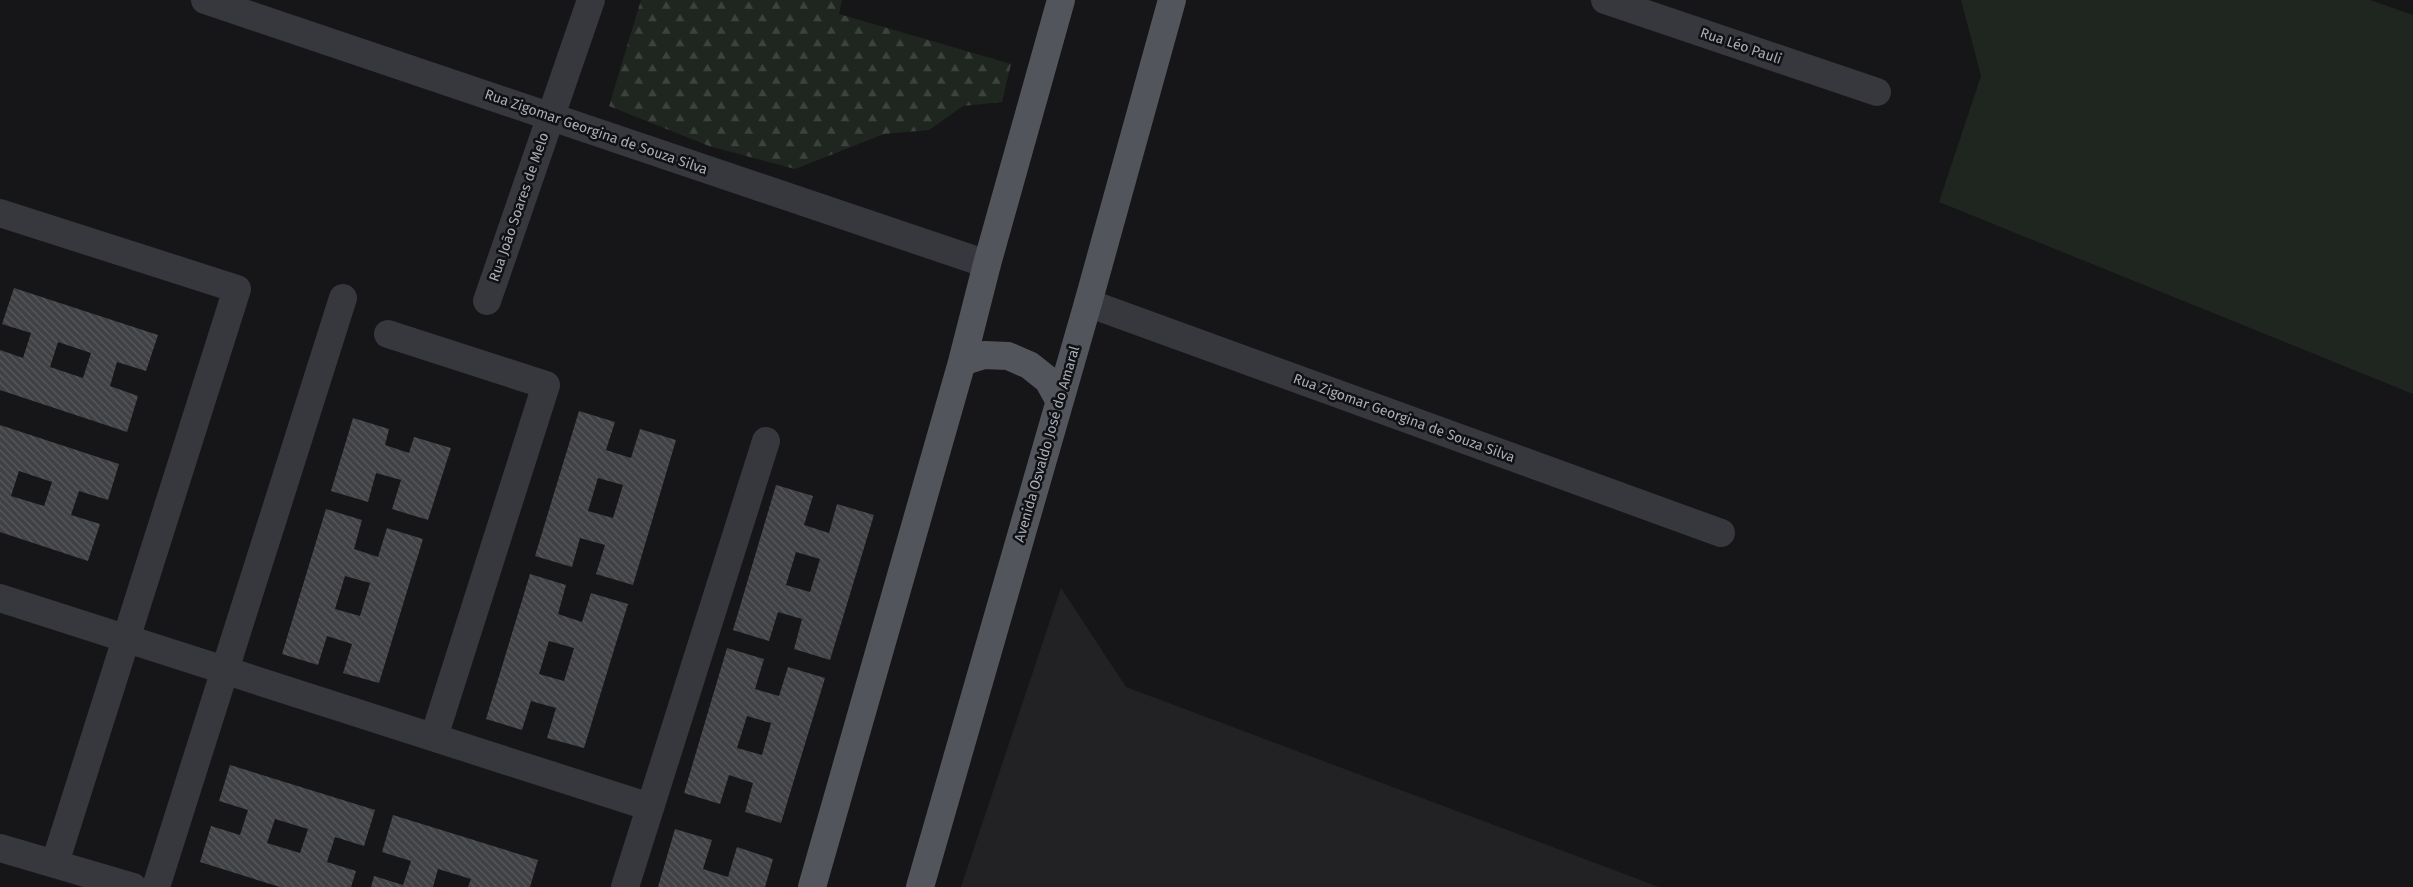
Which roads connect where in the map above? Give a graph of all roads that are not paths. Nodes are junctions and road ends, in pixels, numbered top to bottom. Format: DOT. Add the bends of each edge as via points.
graph roads {
  1 [pos="204,0"];
  2 [pos="590,0"];
  3 [pos="1061,0"];
  4 [pos="1172,0"];
  5 [pos="1606,0"];
  6 [pos="1877,92"];
  7 [pos="550,117"];
  8 [pos="0,213"];
  9 [pos="987,264"];
  10 [pos="343,298"];
  11 [pos="487,301"];
  12 [pos="1088,304"];
  13 [pos="388,334"];
  14 [pos="962,362"];
  15 [pos="1060,400"];
  16 [pos="766,441"];
  17 [pos="1721,533"];
  18 [pos="0,598"];
  19 [pos="126,638"];
  20 [pos="226,670"];
  21 [pos="434,737"];
  22 [pos="650,808"];
  23 [pos="0,848"];
  24 [pos="55,863"];
  25 [pos="133,887"];
  26 [pos="156,887"];
  27 [pos="625,887"];
  28 [pos="812,887"];
  29 [pos="920,887"];
  1 -- 7 [label="street, Rua Zigomar Georgina de Souza Silva"];
  2 -- 7 [label="street, Rua João Soares de Melo"];
  3 -- 9 [label="main road"];
  4 -- 12 [label="main road, Avenida Osvaldo José do Amaral"];
  5 -- 6 [label="street, Rua Léo Pauli"];
  7 -- 9 [label="street, Rua Zigomar Georgina de Souza Silva"];
  7 -- 11 [label="street, Rua João Soares de Melo"];
  8 -- 19 [label="street" via="237,289"];
  9 -- 14 [label="main road"];
  10 -- 20 [label="street"];
  12 -- 15 [label="main road, Avenida Osvaldo José do Amaral"];
  12 -- 17 [label="street, Rua Zigomar Georgina de Souza Silva"];
  13 -- 21 [label="street" via="546,385"];
  14 -- 15 [label="main road" via="984,355 1008,356 1029,364 1048,380"];
  14 -- 28 [label="main road"];
  15 -- 29 [label="main road, Avenida Osvaldo José do Amaral"];
  16 -- 22 [label="street"];
  18 -- 19 [label="street"];
  19 -- 20 [label="street"];
  19 -- 24 [label="street"];
  20 -- 21 [label="street"];
  20 -- 26 [label="street"];
  21 -- 22 [label="street"];
  22 -- 27 [label="street"];
  23 -- 24 [label="street"];
  24 -- 25 [label="street"];
}
